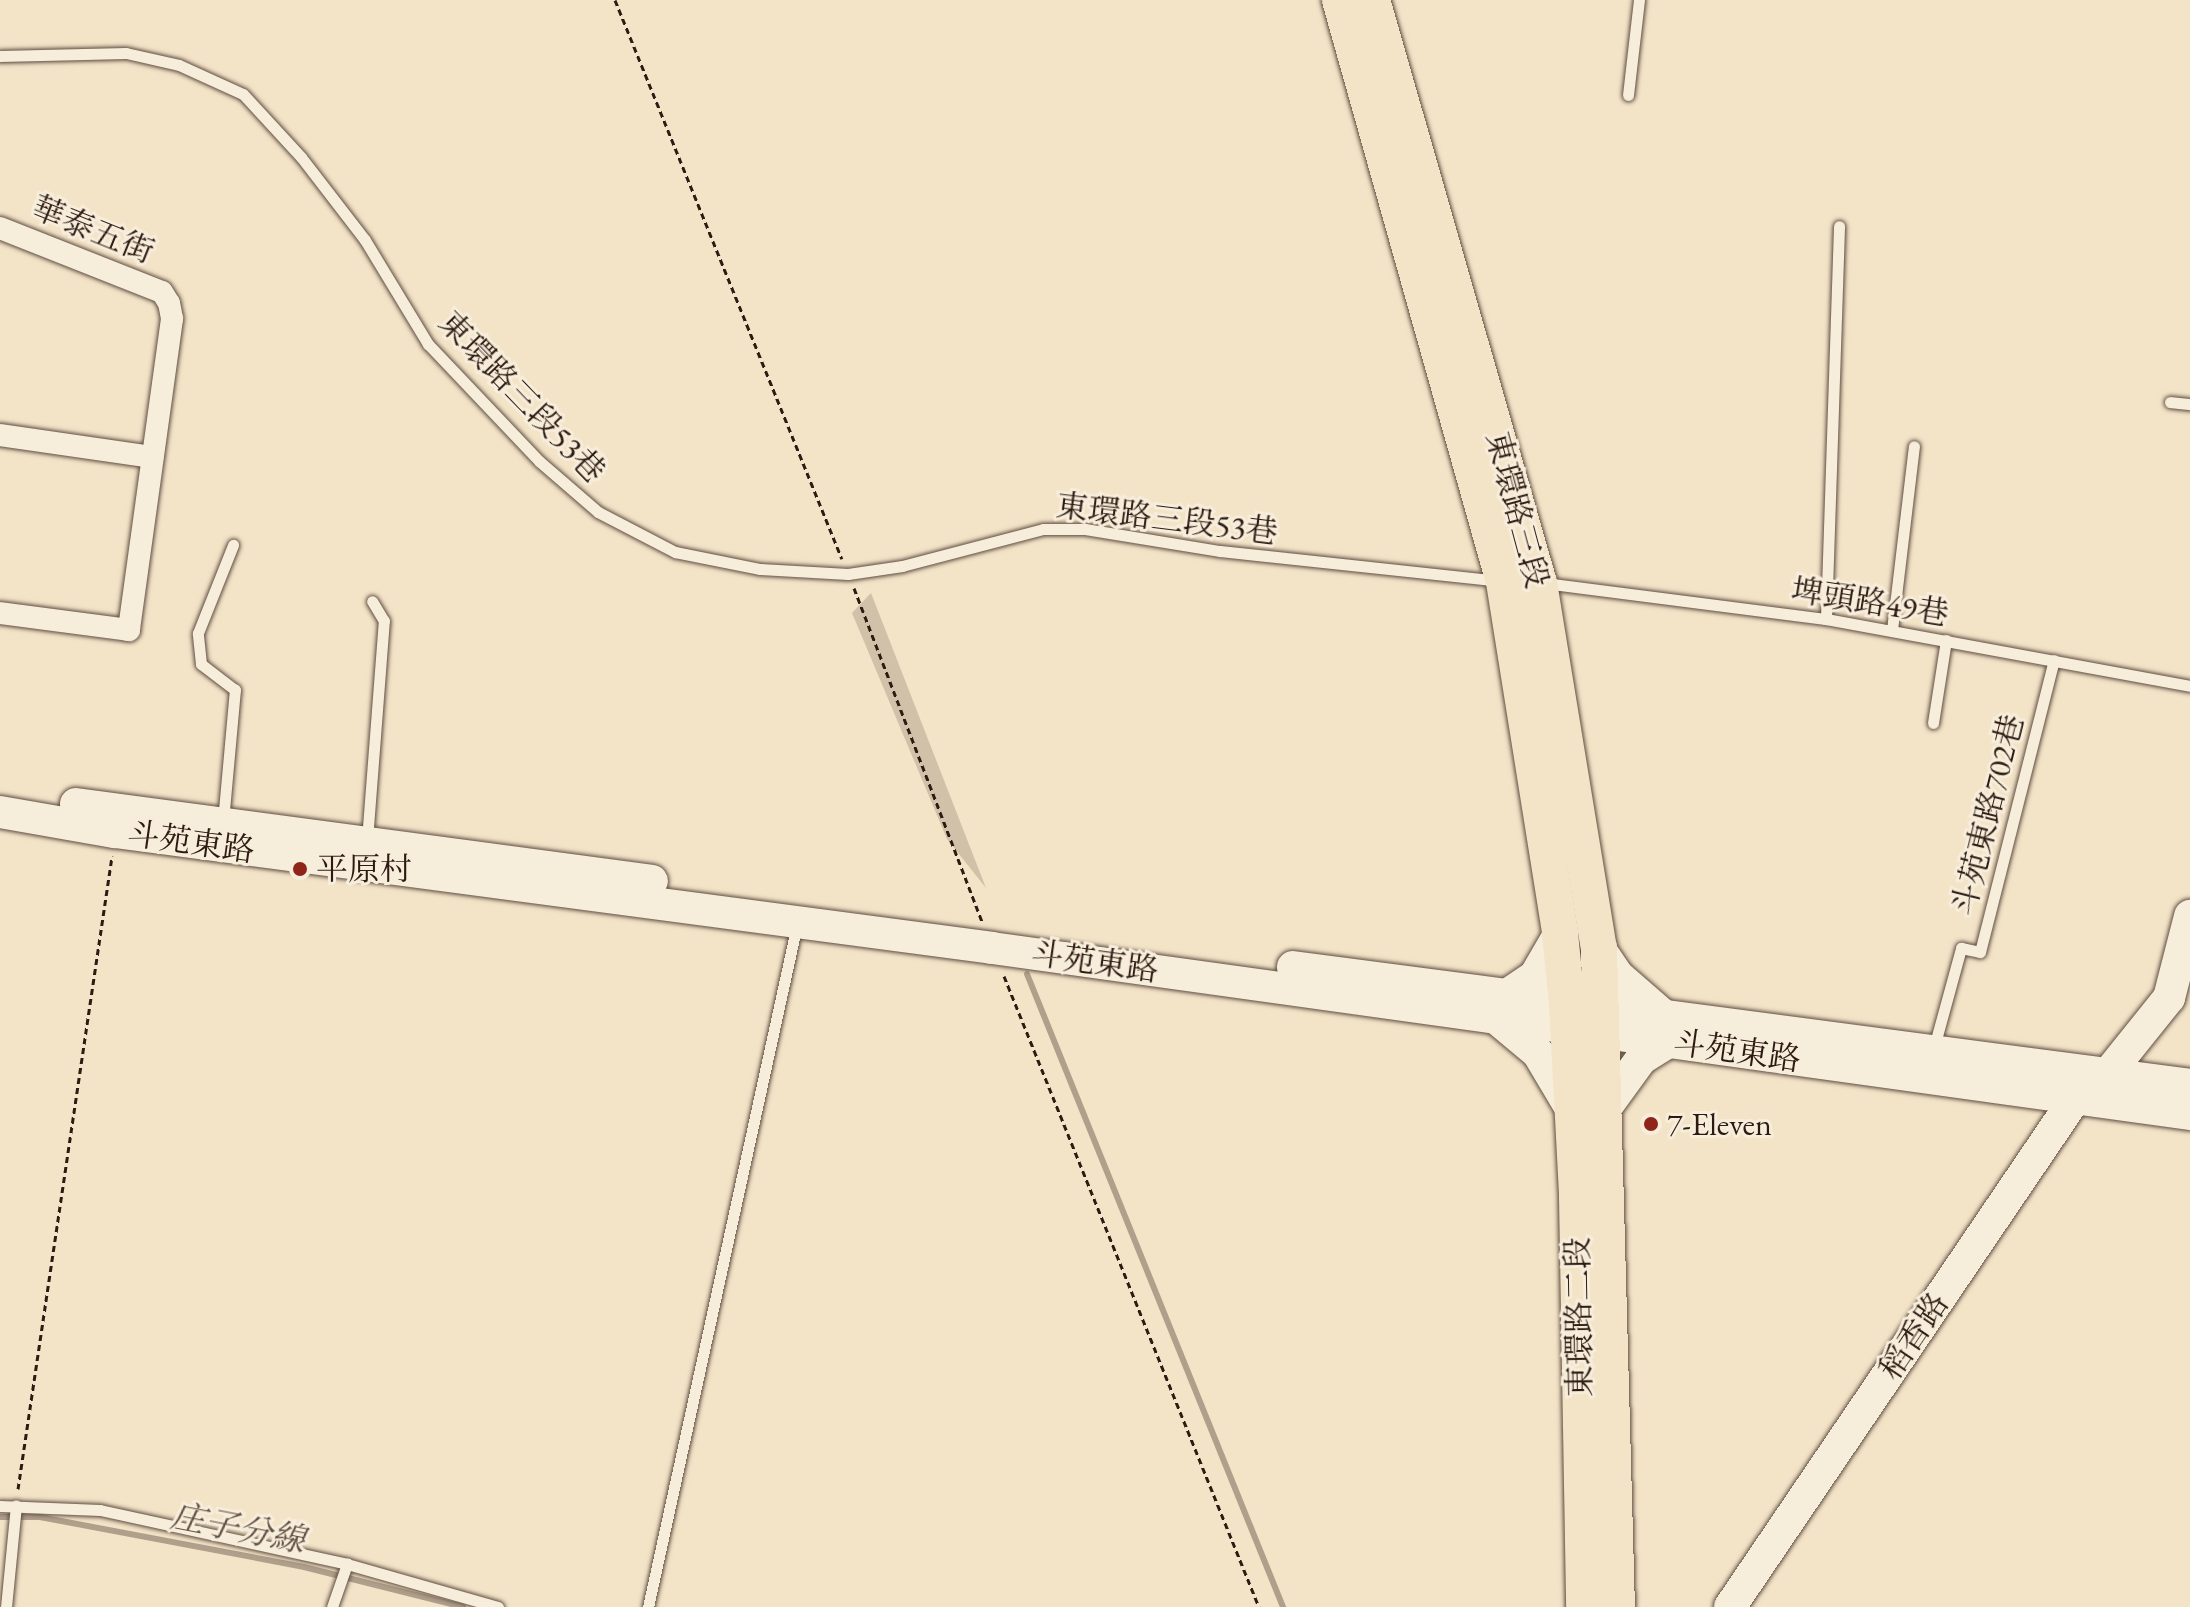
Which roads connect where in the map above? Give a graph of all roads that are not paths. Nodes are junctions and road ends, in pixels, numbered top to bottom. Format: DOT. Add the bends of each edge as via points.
graph roads {
  1 [pos="1340,0"];
  2 [pos="1372,0"];
  3 [pos="1639,0"];
  4 [pos="0,56"];
  5 [pos="1628,95"];
  6 [pos="1839,226"];
  7 [pos="0,228"];
  8 [pos="2170,402"];
  9 [pos="2190,404"];
  10 [pos="0,435"];
  11 [pos="1914,446"];
  12 [pos="152,457"];
  13 [pos="233,545"];
  14 [pos="1522,582"];
  15 [pos="372,601"];
  16 [pos="0,613"];
  17 [pos="1826,619"];
  18 [pos="1892,630"];
  19 [pos="1946,640"];
  20 [pos="2054,660"];
  21 [pos="2190,686"];
  22 [pos="1933,723"];
  23 [pos="0,793"];
  24 [pos="0,812"];
  25 [pos="223,822"];
  26 [pos="367,840"];
  27 [pos="2190,916"];
  28 [pos="798,922"];
  29 [pos="1560,933"];
  30 [pos="988,938"];
  31 [pos="1599,948"];
  32 [pos="1502,1006"];
  33 [pos="1584,1017"];
  34 [pos="1666,1028"];
  35 [pos="1933,1051"];
  36 [pos="2107,1075"];
  37 [pos="2190,1085"];
  38 [pos="2074,1100"];
  39 [pos="1588,1111"];
  40 [pos="2190,1114"];
  41 [pos="16,1505"];
  42 [pos="0,1506"];
  43 [pos="347,1564"];
  44 [pos="6,1607"];
  45 [pos="332,1607"];
  46 [pos="498,1607"];
  47 [pos="648,1607"];
  48 [pos="1584,1607"];
  49 [pos="1617,1607"];
  50 [pos="1730,1607"];
  1 -- 14 [label="main road, 東環路三段"];
  2 -- 14 [label="main road, 東環路三段"];
  3 -- 5 [label="lane"];
  4 -- 14 [label="lane, 東環路三段53巷" via="126,53 179,65 243,94 301,157 365,240 428,344 539,461 598,512 675,552 760,569 848,574 902,566 1043,529 1085,529 1220,551"];
  6 -- 17 [label="lane"];
  7 -- 12 [label="street, 華泰五街" via="162,292 172,319"];
  8 -- 9 [label="lane"];
  10 -- 12 [label="street"];
  11 -- 18 [label="lane"];
  12 -- 16 [label="street" via="129,630"];
  13 -- 25 [label="lane" via="198,633 201,664 235,690"];
  14 -- 17 [label="lane, 埤頭路49巷"];
  14 -- 29 [label="main road, 東環路三段"];
  14 -- 31 [label="main road, 東環路三段"];
  15 -- 26 [label="lane" via="384,621"];
  17 -- 18 [label="lane, 埤頭路49巷"];
  18 -- 19 [label="lane, 埤頭路49巷"];
  19 -- 20 [label="lane, 埤頭路49巷"];
  19 -- 22 [label="lane"];
  20 -- 21 [label="lane, 埤頭路49巷"];
  20 -- 35 [label="lane, 斗苑東路702巷" via="1980,952 1961,948"];
  23 -- 25 [label="main road, 斗苑東路"];
  24 -- 28 [label="main road, 斗苑東路" via="115,832"];
  25 -- 26 [label="main road, 斗苑東路"];
  26 -- 30 [label="main road, 斗苑東路"];
  27 -- 36 [label="main road, 稻香路" via="2169,998"];
  28 -- 30 [label="main road, 斗苑東路"];
  28 -- 47 [label="lane"];
  29 -- 32 [label="main road" via="1535,976"];
  29 -- 33 [label="main road, 東環路三段"];
  30 -- 32 [label="main road, 斗苑東路"];
  31 -- 33 [label="main road, 東環路三段"];
  31 -- 34 [label="main road"];
  32 -- 33 [label="main road, 斗苑東路"];
  32 -- 39 [label="main road"];
  33 -- 34 [label="main road, 斗苑東路"];
  33 -- 39 [label="main road, 東環路二段"];
  34 -- 35 [label="main road, 斗苑東路"];
  34 -- 38 [label="main road, 斗苑東路"];
  34 -- 39 [label="main road"];
  35 -- 36 [label="main road, 斗苑東路"];
  36 -- 37 [label="main road, 斗苑東路"];
  36 -- 38 [label="main road, 稻香路"];
  38 -- 40 [label="main road, 斗苑東路"];
  38 -- 50 [label="main road, 稻香路"];
  39 -- 48 [label="main road, 東環路二段"];
  39 -- 49 [label="main road, 東環路二段"];
  41 -- 42 [label="lane"];
  41 -- 43 [label="lane" via="100,1510"];
  41 -- 44 [label="lane"];
  43 -- 45 [label="lane"];
  43 -- 46 [label="lane"];
}
